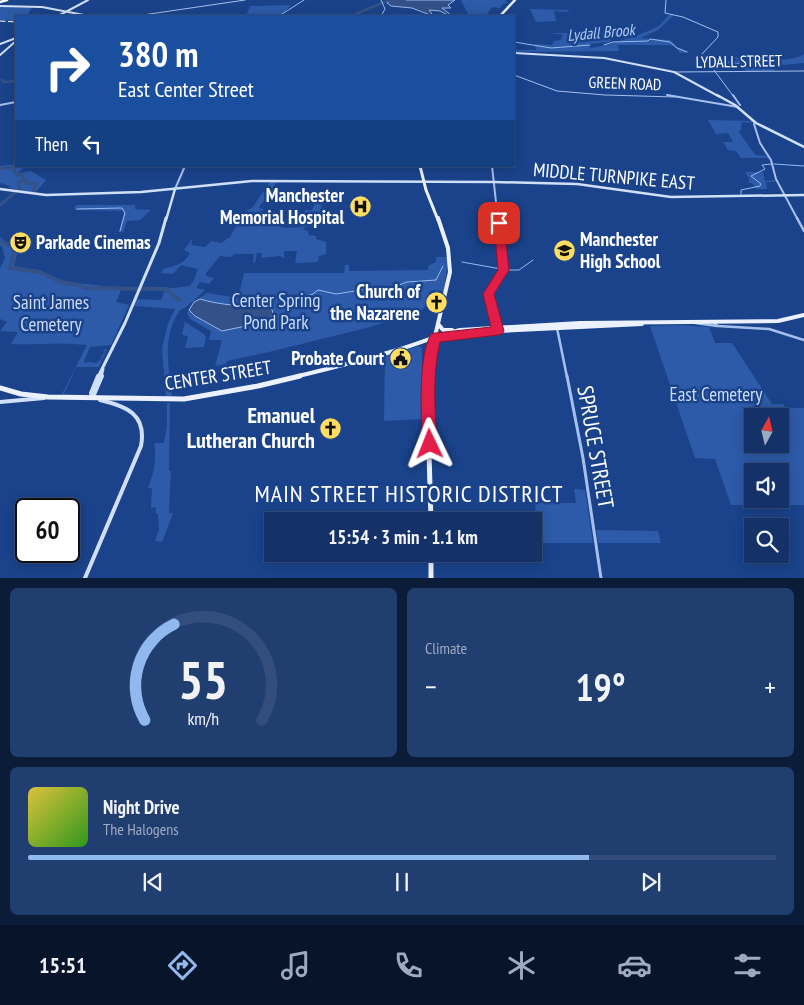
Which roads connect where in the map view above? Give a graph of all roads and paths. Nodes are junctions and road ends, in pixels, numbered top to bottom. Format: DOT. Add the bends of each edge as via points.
graph roads {
  1 [pos="6,0"];
  2 [pos="87,0"];
  3 [pos="245,0"];
  4 [pos="515,0"];
  5 [pos="666,0"];
  6 [pos="381,1"];
  7 [pos="0,2"];
  8 [pos="0,6"];
  9 [pos="66,12"];
  10 [pos="59,15"];
  11 [pos="84,15"];
  12 [pos="143,15"];
  13 [pos="382,15"];
  14 [pos="501,15"];
  15 [pos="15,40"];
  16 [pos="15,41"];
  17 [pos="0,44"];
  18 [pos="515,53"];
  19 [pos="0,55"];
  20 [pos="804,71"];
  21 [pos="674,72"];
  22 [pos="717,72"];
  23 [pos="515,75"];
  24 [pos="15,102"];
  25 [pos="0,105"];
  26 [pos="739,106"];
  27 [pos="755,123"];
  28 [pos="804,147"];
  29 [pos="184,167"];
  30 [pos="420,167"];
  31 [pos="492,167"];
  32 [pos="422,181"];
  33 [pos="494,182"];
  34 [pos="0,189"];
  35 [pos="175,189"];
  36 [pos="784,196"];
  37 [pos="804,196"];
  38 [pos="804,231"];
  39 [pos="804,315"];
  40 [pos="689,321"];
  41 [pos="712,321"];
  42 [pos="439,325"];
  43 [pos="557,326"];
  44 [pos="718,326"];
  45 [pos="497,329"];
  46 [pos="463,332"];
  47 [pos="435,338"];
  48 [pos="804,340"];
  49 [pos="420,343"];
  50 [pos="432,351"];
  51 [pos="0,388"];
  52 [pos="47,397"];
  53 [pos="92,397"];
  54 [pos="0,402"];
  55 [pos="431,512"];
  56 [pos="431,562"];
  57 [pos="85,578"];
  58 [pos="431,578"];
  59 [pos="601,578"];
  1 -- 7 [label="highway"];
  2 -- 9 [label="main road"];
  3 -- 12 [label="street"];
  4 -- 14 [label="main road"];
  5 -- 22 [label="street" via="665,13 718,32 718,37 702,54"];
  6 -- 13 [label="street" via="385,9"];
  8 -- 9 [label="main road"];
  9 -- 10 [label="main road"];
  9 -- 11 [label="main road"];
  15 -- 17 [label="main road"];
  16 -- 19 [label="main road"];
  18 -- 21 [label="main road" via="604,58"];
  20 -- 22 [label="street, LYDALL STREET"];
  21 -- 22 [label="street, LYDALL STREET"];
  21 -- 26 [label="main road"];
  22 -- 26 [label="street"];
  23 -- 26 [label="street, GREEN ROAD" via="558,91 611,96 661,95"];
  24 -- 25 [label="street"];
  26 -- 27 [label="main road"];
  27 -- 28 [label="main road"];
  27 -- 36 [label="street"];
  29 -- 35 [label="street"];
  30 -- 32 [label="main road"];
  31 -- 33 [label="street"];
  32 -- 33 [label="main road, MIDDLE TURNPIKE EAST"];
  32 -- 35 [label="main road, MIDDLE TURNPIKE EAST" via="252,181"];
  32 -- 42 [label="main road" via="450,256 450,272"];
  33 -- 36 [label="main road, MIDDLE TURNPIKE EAST" via="577,184 671,197"];
  33 -- 45 [label="street" via="503,269 488,294"];
  34 -- 35 [label="main road, MIDDLE TURNPIKE EAST" via="54,194"];
  35 -- 53 [label="main road" via="158,243"];
  36 -- 37 [label="main road, MIDDLE TURNPIKE EAST"];
  36 -- 38 [label="street"];
  39 -- 41 [label="main road" via="778,321"];
  40 -- 41 [label="main road"];
  40 -- 43 [label="main road"];
  40 -- 44 [label="street"];
  41 -- 44 [label="street"];
  42 -- 46 [label="main road" via="444,330"];
  42 -- 47 [label="main road"];
  43 -- 45 [label="main road"];
  43 -- 59 [label="street, SPRUCE STREET" via="583,458"];
  44 -- 48 [label="street" via="769,329"];
  45 -- 46 [label="main road"];
  46 -- 47 [label="main road, CENTER STREET"];
  47 -- 49 [label="main road, CENTER STREET"];
  47 -- 50 [label="main road"];
  49 -- 50 [label="main road"];
  49 -- 53 [label="main road, CENTER STREET" via="214,395 167,400"];
  50 -- 55 [label="main road" via="428,399"];
  51 -- 52 [label="main road, CENTER STREET"];
  52 -- 53 [label="main road, CENTER STREET"];
  52 -- 54 [label="main road"];
  53 -- 57 [label="main road" via="131,410 142,438"];
  56 -- 58 [label="main road"];
}
